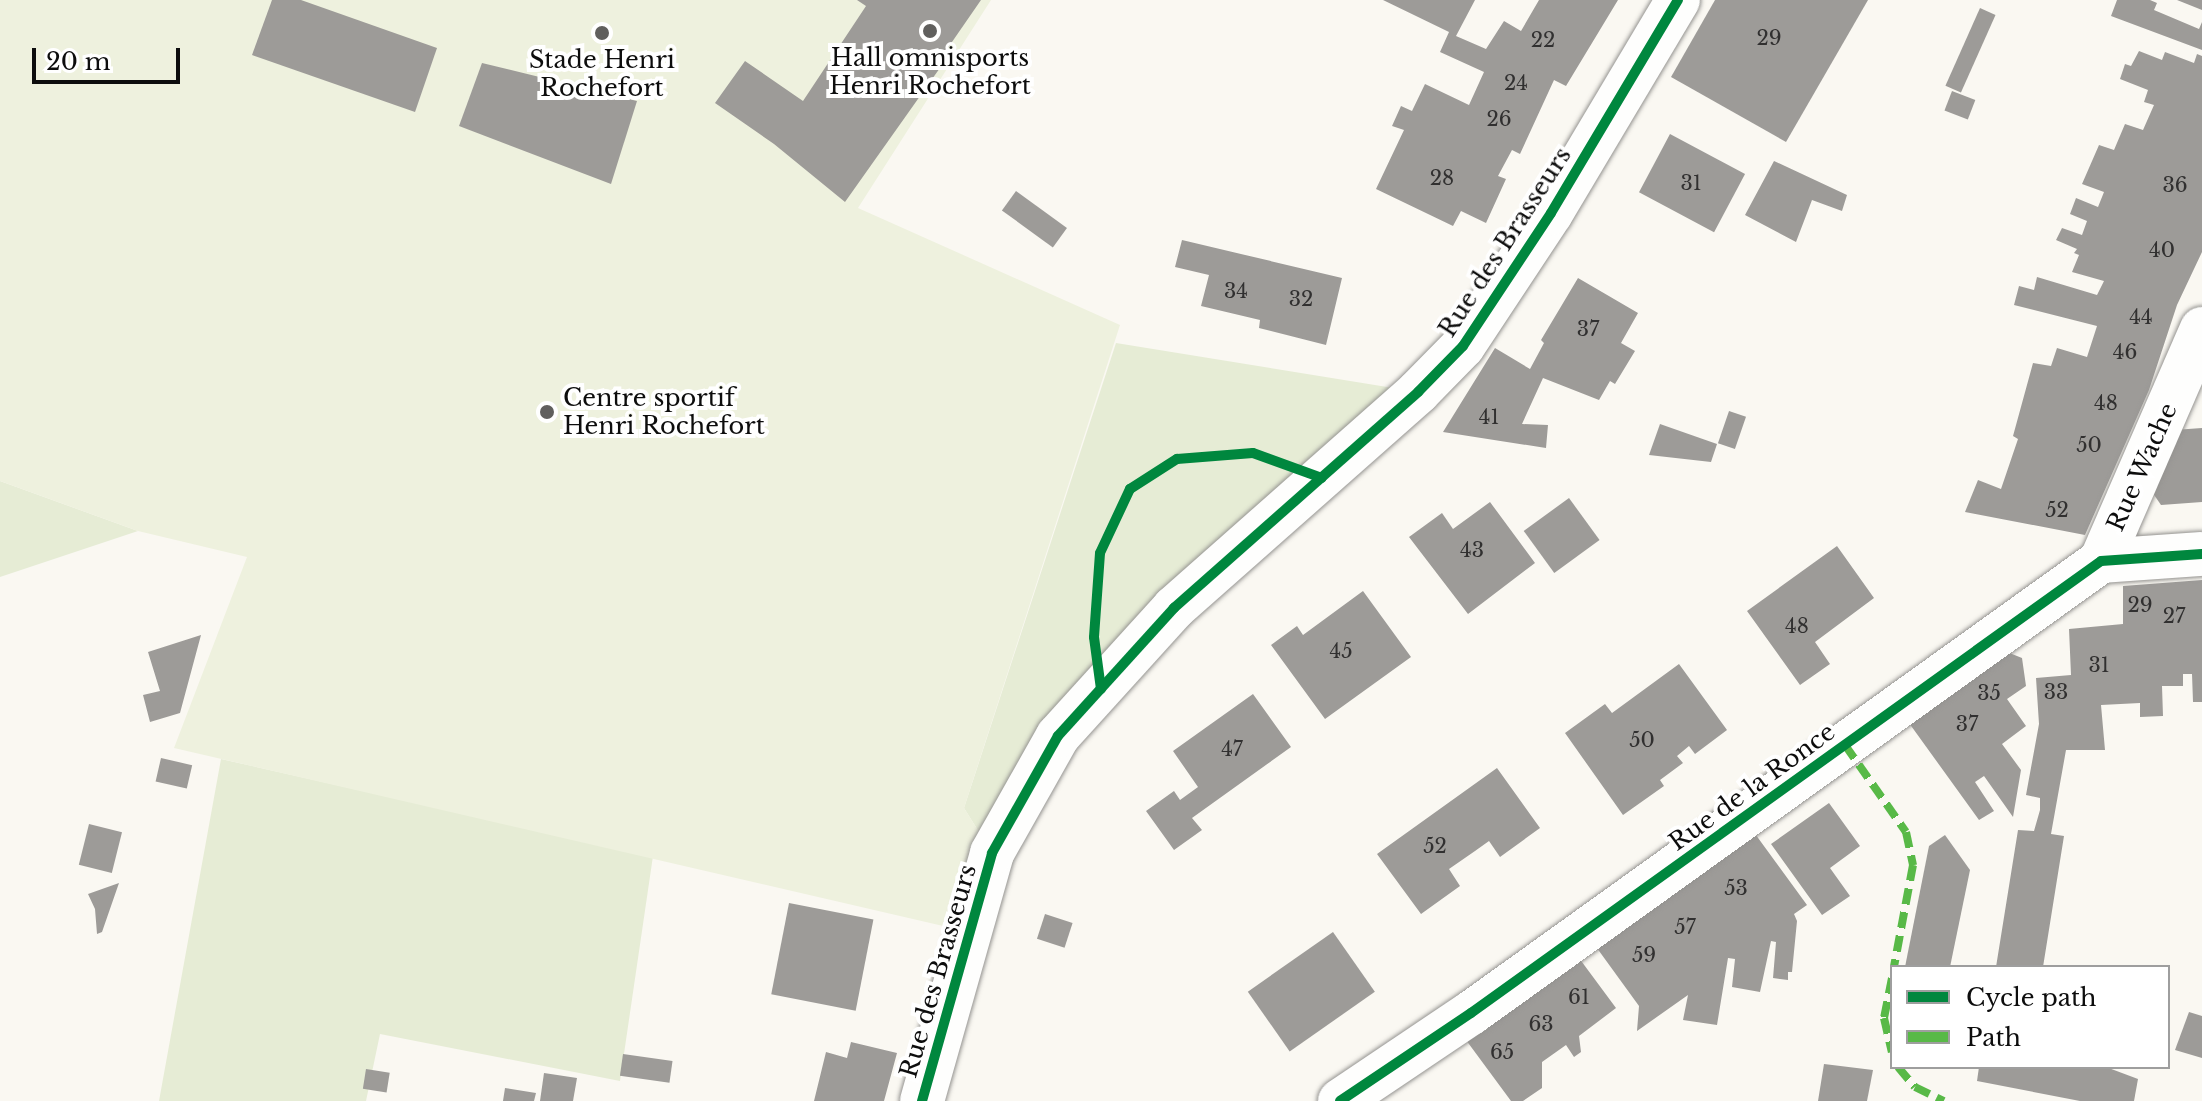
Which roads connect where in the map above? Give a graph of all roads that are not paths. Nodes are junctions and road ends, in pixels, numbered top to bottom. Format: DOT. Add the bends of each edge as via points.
graph roads {
  1 [pos="1678,0"];
  2 [pos="2202,329"];
  3 [pos="2202,554"];
  4 [pos="2101,561"];
  5 [pos="922,1101"];
  6 [pos="1340,1101"];
  1 -- 5 [label="street, Rue des Brasseurs" via="1559,200 1463,346 1174,608 1058,736 992,853"];
  2 -- 4 [label="street, Rue Wache"];
  3 -- 4 [label="street"];
  4 -- 6 [label="street, Rue de la Ronce" via="1484,1004"];
}
